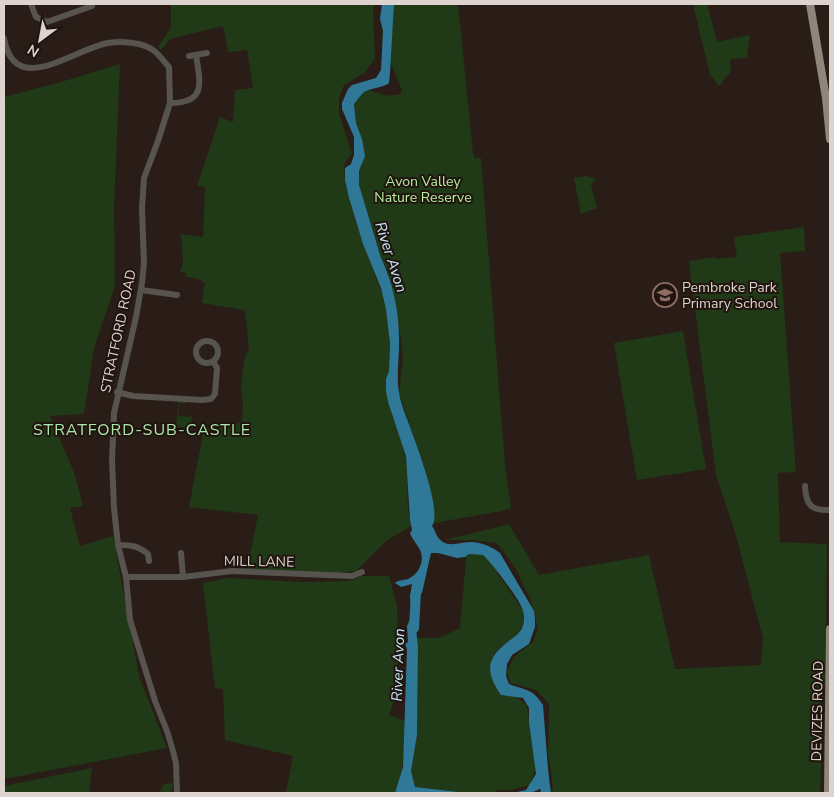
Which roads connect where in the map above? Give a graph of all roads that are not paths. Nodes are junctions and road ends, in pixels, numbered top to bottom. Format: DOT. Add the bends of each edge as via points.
graph roads {
  1 [pos="31,4"];
  2 [pos="810,4"];
  3 [pos="91,5"];
  4 [pos="94,14"];
  5 [pos="4,38"];
  6 [pos="207,53"];
  7 [pos="170,103"];
  8 [pos="830,139"];
  9 [pos="141,290"];
  10 [pos="177,295"];
  11 [pos="213,361"];
  12 [pos="118,392"];
  13 [pos="805,486"];
  14 [pos="830,510"];
  15 [pos="118,545"];
  16 [pos="181,553"];
  17 [pos="150,561"];
  18 [pos="362,572"];
  19 [pos="126,577"];
  20 [pos="183,577"];
  21 [pos="830,629"];
  22 [pos="176,793"];
  23 [pos="828,793"];
  1 -- 3 [label="street" via="36,17 47,22"];
  2 -- 8 [label="main road"];
  3 -- 4 [label="street"];
  5 -- 7 [label="street, STRATFORD ROAD" via="12,60 32,69 108,43 138,44 153,50 169,67"];
  6 -- 7 [label="street" via="193,55 200,79 198,92 190,101"];
  7 -- 9 [label="street, STRATFORD ROAD" via="144,178"];
  9 -- 10 [label="street"];
  9 -- 12 [label="street, STRATFORD ROAD"];
  11 -- 12 [label="street" via="217,368 217,388 211,399 133,396"];
  12 -- 15 [label="street, STRATFORD ROAD" via="112,460"];
  13 -- 14 [label="street" via="809,504"];
  15 -- 17 [label="street" via="140,547"];
  15 -- 19 [label="street, STRATFORD ROAD"];
  16 -- 20 [label="street"];
  18 -- 20 [label="street, MILL LANE" via="352,576 232,571"];
  19 -- 20 [label="street, MILL LANE"];
  19 -- 22 [label="street, STRATFORD ROAD" via="130,620 176,763"];
  21 -- 23 [label="main road, DEVIZES ROAD"];
}
